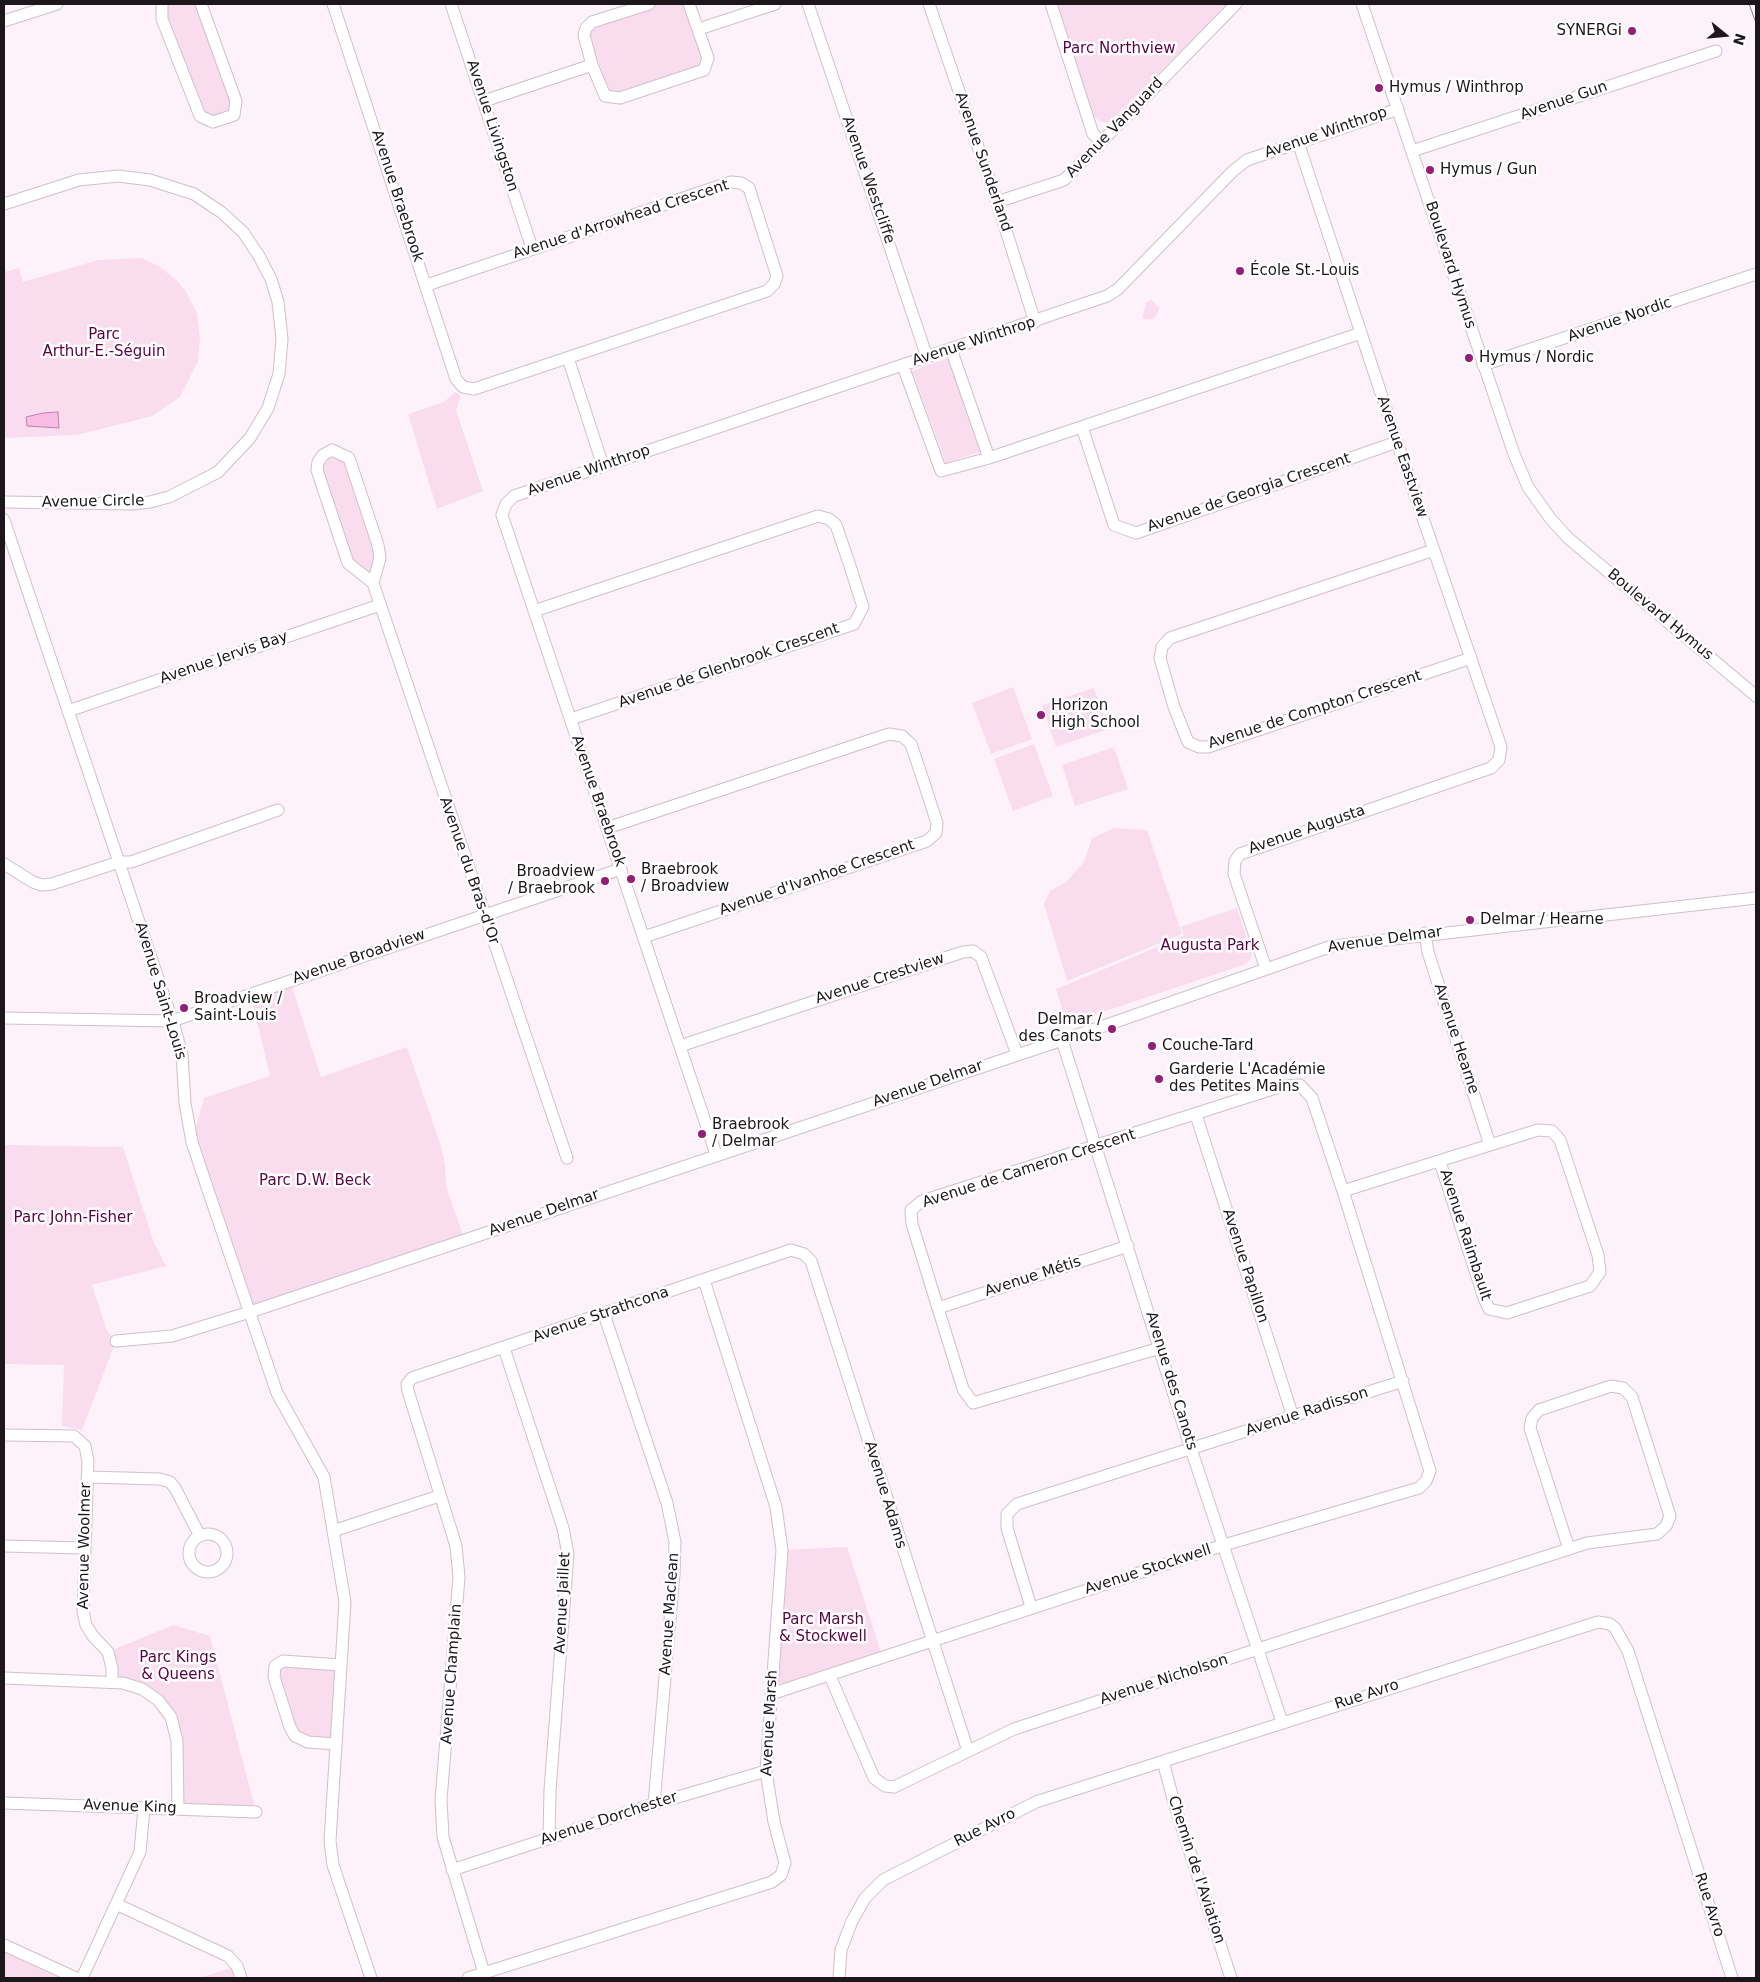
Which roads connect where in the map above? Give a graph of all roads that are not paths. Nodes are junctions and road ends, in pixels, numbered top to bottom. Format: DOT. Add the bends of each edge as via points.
graph roads {
  1 [pos="57,4"];
  2 [pos="162,4"];
  3 [pos="201,4"];
  4 [pos="333,4"];
  5 [pos="451,4"];
  6 [pos="649,4"];
  7 [pos="690,4"];
  8 [pos="775,4"];
  9 [pos="808,4"];
  10 [pos="929,4"];
  11 [pos="1051,4"];
  12 [pos="1236,4"];
  13 [pos="1362,4"];
  14 [pos="4,21"];
  15 [pos="699,29"];
  16 [pos="1716,50"];
  17 [pos="592,66"];
  18 [pos="484,101"];
  19 [pos="1398,109"];
  20 [pos="1101,140"];
  21 [pos="1298,142"];
  22 [pos="1412,151"];
  23 [pos="997,202"];
  24 [pos="4,204"];
  25 [pos="532,248"];
  26 [pos="1756,274"];
  27 [pos="427,285"];
  28 [pos="1035,322"];
  29 [pos="1361,333"];
  30 [pos="952,349"];
  31 [pos="927,357"];
  32 [pos="568,358"];
  33 [pos="1483,364"];
  34 [pos="903,366"];
  35 [pos="463,387"];
  36 [pos="1082,427"];
  37 [pos="1396,442"];
  38 [pos="989,458"];
  39 [pos="603,466"];
  40 [pos="4,502"];
  41 [pos="506,504"];
  42 [pos="4,520"];
  43 [pos="1434,550"];
  44 [pos="373,582"];
  45 [pos="380,605"];
  46 [pos="534,611"];
  47 [pos="1471,658"];
  48 [pos="1756,696"];
  49 [pos="68,711"];
  50 [pos="571,719"];
  51 [pos="1491,768"];
  52 [pos="278,810"];
  53 [pos="607,828"];
  54 [pos="120,862"];
  55 [pos="4,864"];
  56 [pos="621,869"];
  57 [pos="1756,898"];
  58 [pos="484,914"];
  59 [pos="1425,933"];
  60 [pos="644,937"];
  61 [pos="1266,969"];
  62 [pos="4,1018"];
  63 [pos="172,1021"];
  64 [pos="1062,1040"];
  65 [pos="680,1046"];
  66 [pos="1017,1054"];
  67 [pos="1196,1115"];
  68 [pos="1490,1145"];
  69 [pos="1097,1146"];
  70 [pos="716,1154"];
  71 [pos="567,1158"];
  72 [pos="1440,1162"];
  73 [pos="1343,1191"];
  74 [pos="1128,1246"];
  75 [pos="790,1250"];
  76 [pos="704,1280"];
  77 [pos="938,1308"];
  78 [pos="250,1312"];
  79 [pos="604,1314"];
  80 [pos="116,1342"];
  81 [pos="504,1348"];
  82 [pos="1160,1348"];
  83 [pos="412,1378"];
  84 [pos="1403,1381"];
  85 [pos="1293,1417"];
  86 [pos="4,1435"];
  87 [pos="1191,1449"];
  88 [pos="87,1477"];
  89 [pos="439,1496"];
  90 [pos="333,1531"];
  91 [pos="200,1536"];
  92 [pos="1224,1545"];
  93 [pos="4,1546"];
  94 [pos="83,1548"];
  95 [pos="1569,1549"];
  96 [pos="1031,1607"];
  97 [pos="932,1643"];
  98 [pos="1258,1649"];
  99 [pos="341,1665"];
  100 [pos="830,1676"];
  101 [pos="4,1678"];
  102 [pos="112,1682"];
  103 [pos="771,1694"];
  104 [pos="1282,1722"];
  105 [pos="335,1744"];
  106 [pos="968,1751"];
  107 [pos="1163,1761"];
  108 [pos="766,1771"];
  109 [pos="4,1803"];
  110 [pos="654,1804"];
  111 [pos="144,1808"];
  112 [pos="178,1809"];
  113 [pos="256,1812"];
  114 [pos="549,1838"];
  115 [pos="452,1870"];
  116 [pos="116,1904"];
  117 [pos="4,1945"];
  118 [pos="484,1973"];
  119 [pos="76,1978"];
  120 [pos="82,1978"];
  121 [pos="241,1978"];
  122 [pos="371,1978"];
  123 [pos="468,1978"];
  124 [pos="839,1978"];
  125 [pos="1231,1978"];
  126 [pos="1732,1978"];
  1 -- 14 [label="street"];
  2 -- 3 [label="street" via="162,19 200,116 213,122 234,115 236,101"];
  4 -- 27 [label="street, Avenue Braebrook"];
  5 -- 18 [label="street, Avenue Livingston"];
  6 -- 17 [label="street" via="592,22 586,28 584,35"];
  7 -- 15 [label="street"];
  8 -- 15 [label="street"];
  9 -- 31 [label="street, Avenue Westcliffe"];
  10 -- 23 [label="street, Avenue Sunderland"];
  11 -- 20 [label="street" via="1093,134"];
  12 -- 20 [label="street, Avenue Vanguard"];
  13 -- 19 [label="street, Boulevard Hymus"];
  15 -- 17 [label="street" via="708,58 704,70 620,98 604,96"];
  16 -- 22 [label="street, Avenue Gun"];
  17 -- 18 [label="street"];
  18 -- 25 [label="street, Avenue Livingston"];
  19 -- 21 [label="street, Avenue Winthrop"];
  19 -- 22 [label="street, Boulevard Hymus"];
  20 -- 23 [label="street, Avenue Vanguard" via="1064,180"];
  21 -- 28 [label="street, Avenue Winthrop" via="1247,160 1233,171 1118,289"];
  21 -- 29 [label="street, Avenue Eastview"];
  22 -- 33 [label="street, Boulevard Hymus"];
  23 -- 28 [label="street, Avenue Sunderland"];
  24 -- 40 [label="street, Avenue Circle" via="80,180 118,176 150,180 194,194 243,232 259,256 278,302 282,339 279,374 268,408 250,438 218,472 169,497 150,502"];
  25 -- 27 [label="street, Avenue d'Arrowhead Crescent"];
  25 -- 32 [label="street, Avenue d'Arrowhead Crescent" via="731,182 749,188 764,232 777,276 767,291"];
  26 -- 33 [label="street, Avenue Nordic"];
  27 -- 35 [label="street, Avenue Braebrook" via="456,379"];
  28 -- 30 [label="street, Avenue Winthrop"];
  29 -- 36 [label="street"];
  29 -- 37 [label="street, Avenue Eastview"];
  30 -- 31 [label="street, Avenue Winthrop"];
  30 -- 38 [label="street"];
  31 -- 34 [label="street, Avenue Winthrop"];
  32 -- 35 [label="street, Avenue d'Arrowhead Crescent" via="474,389"];
  32 -- 39 [label="street"];
  33 -- 48 [label="street, Boulevard Hymus" via="1520,470 1532,494 1550,518 1578,547"];
  34 -- 38 [label="street" via="942,471"];
  34 -- 39 [label="street, Avenue Winthrop"];
  36 -- 37 [label="street, Avenue de Georgia Crescent" via="1114,525 1136,533"];
  36 -- 38 [label="street"];
  37 -- 43 [label="street, Avenue Eastview"];
  39 -- 41 [label="street, Avenue Winthrop" via="514,496"];
  41 -- 46 [label="street, Avenue Braebrook" via="502,515"];
  42 -- 49 [label="street, Avenue Saint-Louis"];
  43 -- 47 [label="street, Avenue Eastview"];
  43 -- 47 [label="street, Avenue de Compton Crescent" via="1170,638 1162,647 1160,658 1174,707 1188,742 1208,747"];
  44 -- 44 [label="street" via="380,558 378,545 348,458 332,450 323,454 317,470 348,563"];
  44 -- 45 [label="street, Avenue du Bras-d'Or"];
  45 -- 49 [label="street, Avenue Jervis Bay"];
  45 -- 58 [label="street, Avenue du Bras-d'Or"];
  46 -- 50 [label="street, Avenue Braebrook"];
  46 -- 50 [label="street, Avenue de Glenbrook Crescent" via="818,516 836,525 863,607 854,624"];
  47 -- 51 [label="street, Avenue Eastview" via="1501,747 1499,760"];
  49 -- 54 [label="street, Avenue Saint-Louis"];
  50 -- 53 [label="street, Avenue Braebrook"];
  51 -- 61 [label="street, Avenue Augusta" via="1240,854 1235,861 1234,874"];
  52 -- 54 [label="street" via="131,862"];
  53 -- 56 [label="street, Avenue Braebrook"];
  53 -- 60 [label="street, Avenue d'Ivanhoe Crescent" via="889,734 902,736 911,744 937,823 936,833 927,841"];
  54 -- 55 [label="street" via="42,885"];
  54 -- 63 [label="street, Avenue Saint-Louis"];
  56 -- 58 [label="street, Avenue Broadview"];
  56 -- 60 [label="street, Avenue Braebrook"];
  57 -- 59 [label="street, Avenue Delmar"];
  58 -- 63 [label="street, Avenue Broadview"];
  58 -- 71 [label="street, Avenue du Bras-d'Or"];
  59 -- 61 [label="street, Avenue Delmar" via="1332,946"];
  59 -- 68 [label="street, Avenue Hearne" via="1428,952"];
  60 -- 65 [label="street, Avenue Braebrook"];
  61 -- 64 [label="street, Avenue Delmar"];
  62 -- 63 [label="street, Avenue Broadview"];
  63 -- 78 [label="street, Avenue Saint-Louis" via="182,1055 185,1103 192,1142"];
  64 -- 66 [label="street, Avenue Delmar"];
  64 -- 69 [label="street, Avenue des Canots"];
  65 -- 66 [label="street, Avenue Crestview" via="974,951 981,957"];
  65 -- 70 [label="street, Avenue Braebrook"];
  66 -- 70 [label="street, Avenue Delmar"];
  67 -- 69 [label="street, Avenue de Cameron Crescent"];
  67 -- 73 [label="street, Avenue de Cameron Crescent" via="1282,1086 1300,1085 1312,1098"];
  67 -- 85 [label="street, Avenue Papillon"];
  68 -- 72 [label="street, Avenue Raimbault"];
  68 -- 72 [label="street, Avenue Raimbault" via="1538,1130 1552,1131 1560,1140 1598,1255 1600,1272 1590,1286 1507,1313 1489,1309"];
  69 -- 74 [label="street, Avenue des Canots"];
  69 -- 77 [label="street, Avenue de Cameron Crescent" via="922,1201 911,1210 912,1224"];
  70 -- 78 [label="street, Avenue Delmar"];
  72 -- 73 [label="street, Avenue Raimbault"];
  73 -- 84 [label="street"];
  74 -- 77 [label="street, Avenue Métis"];
  74 -- 82 [label="street, Avenue des Canots"];
  75 -- 76 [label="street, Avenue Strathcona"];
  75 -- 97 [label="street, Avenue Adams" via="804,1254 811,1262"];
  76 -- 79 [label="street, Avenue Strathcona"];
  76 -- 103 [label="street, Avenue Marsh" via="776,1507 782,1550"];
  77 -- 82 [label="street, Avenue de Cameron Crescent" via="963,1389 973,1403"];
  78 -- 80 [label="street, Avenue Delmar" via="172,1336"];
  78 -- 90 [label="street, Avenue Saint-Louis" via="276,1393 324,1477"];
  79 -- 81 [label="street, Avenue Strathcona"];
  79 -- 110 [label="street, Avenue Maclean" via="667,1503 675,1542"];
  81 -- 83 [label="street, Avenue Strathcona"];
  81 -- 114 [label="street, Avenue Jaillet" via="563,1528 568,1554"];
  82 -- 87 [label="street, Avenue des Canots"];
  83 -- 89 [label="street, Avenue Champlain" via="407,1384 408,1392"];
  84 -- 85 [label="street, Avenue Radisson"];
  84 -- 92 [label="street, Avenue Stockwell" via="1430,1471 1419,1488"];
  85 -- 87 [label="street, Avenue Radisson"];
  86 -- 88 [label="street, Avenue Woolmer" via="74,1436 85,1446"];
  87 -- 92 [label="street, Avenue des Canots"];
  87 -- 96 [label="street, Avenue Radisson" via="1017,1504 1007,1514 1007,1528"];
  88 -- 91 [label="street" via="170,1482"];
  88 -- 94 [label="street, Avenue Woolmer"];
  89 -- 90 [label="street"];
  89 -- 115 [label="street, Avenue Champlain" via="456,1546 459,1577 441,1800 443,1837"];
  90 -- 99 [label="street, Avenue Saint-Louis" via="344,1602"];
  92 -- 96 [label="street, Avenue Stockwell"];
  92 -- 98 [label="street, Avenue des Canots"];
  93 -- 94 [label="street"];
  94 -- 102 [label="street, Avenue Woolmer" via="86,1625 108,1652"];
  95 -- 95 [label="street, Avenue Nicholson" via="1587,1543 1657,1534 1666,1526 1670,1516 1632,1396 1624,1388 1611,1386 1539,1410 1532,1418 1530,1428"];
  95 -- 98 [label="street, Avenue Nicholson"];
  96 -- 97 [label="street, Avenue Stockwell"];
  97 -- 100 [label="street, Avenue Stockwell"];
  97 -- 106 [label="street, Avenue Adams"];
  98 -- 104 [label="street, Avenue des Canots"];
  98 -- 106 [label="street, Avenue Nicholson" via="1014,1729"];
  99 -- 105 [label="street, Avenue Saint-Louis"];
  99 -- 105 [label="street" via="283,1661 275,1666 274,1677 295,1736 308,1742"];
  100 -- 103 [label="street, Avenue Stockwell"];
  100 -- 106 [label="street, Avenue Nicholson" via="874,1778 885,1786 894,1787"];
  101 -- 102 [label="street"];
  102 -- 112 [label="street" via="142,1689 158,1700 171,1717 177,1741"];
  103 -- 108 [label="street, Avenue Marsh"];
  104 -- 107 [label="street, Rue Avro"];
  104 -- 126 [label="street, Rue Avro" via="1590,1623 1610,1624 1619,1632 1628,1651"];
  105 -- 122 [label="street, Avenue Saint-Louis" via="330,1841 333,1865"];
  107 -- 124 [label="street, Rue Avro" via="1036,1802 882,1880 865,1898 852,1921 840,1950"];
  107 -- 125 [label="street, Chemin de l'Aviation"];
  108 -- 110 [label="street, Avenue Dorchester"];
  108 -- 118 [label="street, Avenue Marsh" via="785,1864 781,1875 772,1882"];
  109 -- 111 [label="street, Avenue King"];
  110 -- 114 [label="street, Avenue Dorchester"];
  111 -- 112 [label="street, Avenue King"];
  111 -- 116 [label="street" via="140,1852"];
  112 -- 113 [label="street, Avenue King"];
  114 -- 115 [label="street, Avenue Dorchester"];
  115 -- 118 [label="street, Avenue Champlain"];
  116 -- 120 [label="street"];
  116 -- 121 [label="street" via="228,1956 237,1966"];
  117 -- 119 [label="street"];
  118 -- 123 [label="street, Avenue Marsh"];
}
